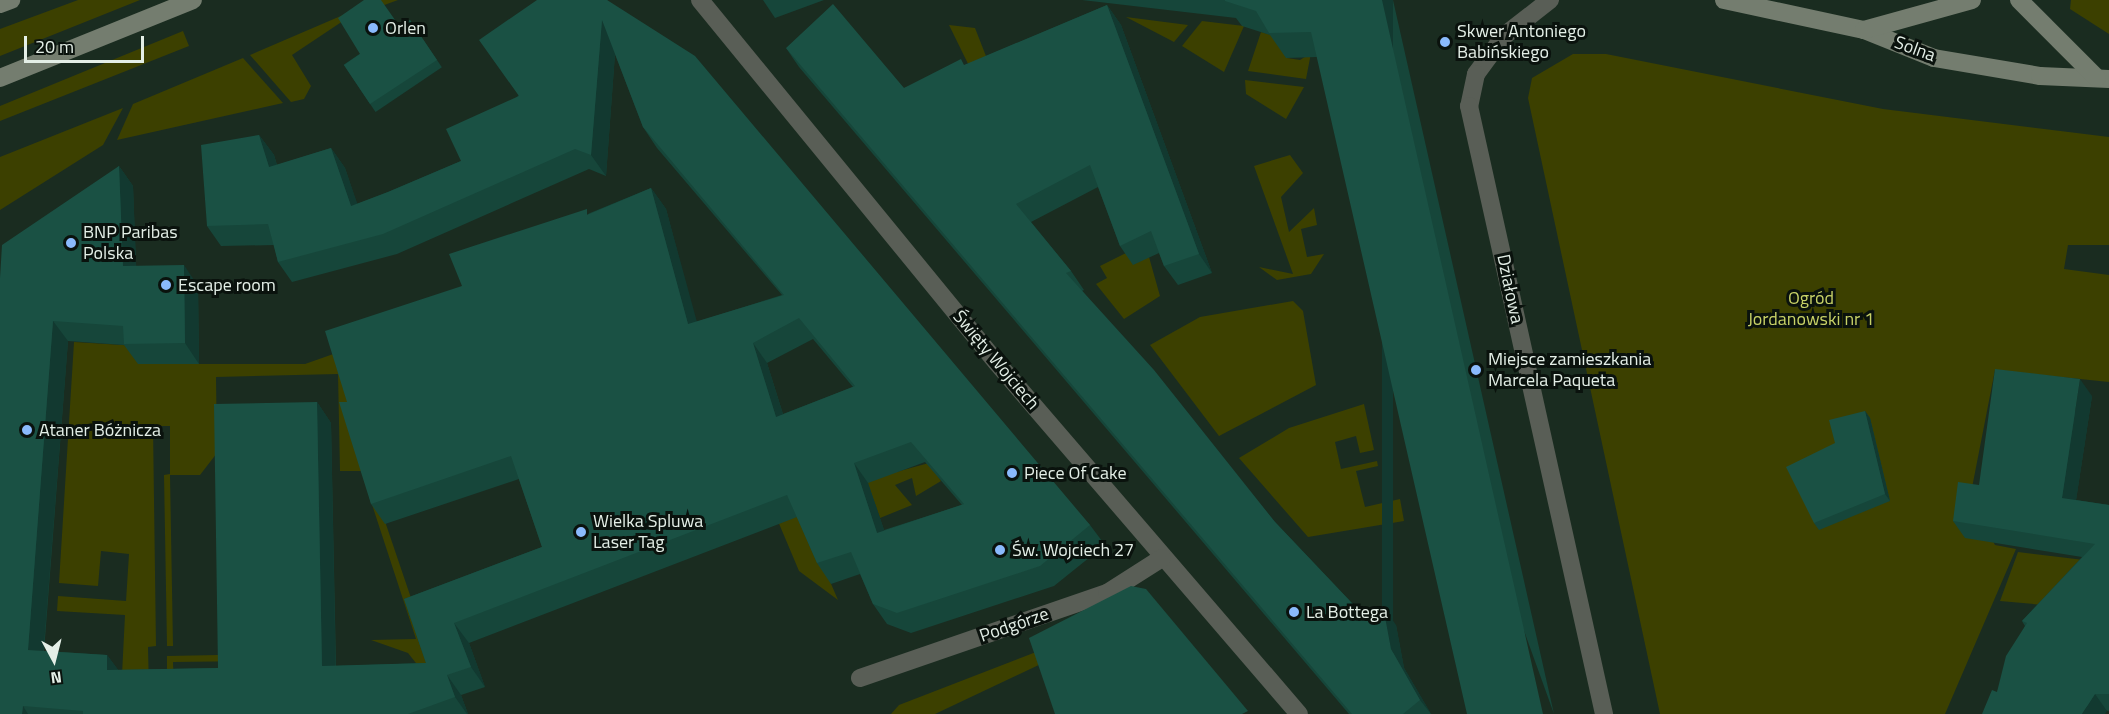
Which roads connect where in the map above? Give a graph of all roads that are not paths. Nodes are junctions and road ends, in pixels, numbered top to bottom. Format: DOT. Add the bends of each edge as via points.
graph roads {
  1 [pos="11,0"];
  2 [pos="193,0"];
  3 [pos="700,0"];
  4 [pos="1550,0"];
  5 [pos="1724,0"];
  6 [pos="1972,0"];
  7 [pos="2019,0"];
  8 [pos="0,4"];
  9 [pos="1864,30"];
  10 [pos="0,78"];
  11 [pos="2103,79"];
  12 [pos="1162,558"];
  13 [pos="860,678"];
  14 [pos="1299,714"];
  15 [pos="1604,714"];
  1 -- 8 [label="street"];
  2 -- 10 [label="street"];
  3 -- 12 [label="street, Święty Wojciech"];
  4 -- 15 [label="street, Działowa" via="1504,36 1476,74 1469,106"];
  5 -- 9 [label="street, Solna"];
  6 -- 9 [label="street"];
  7 -- 11 [label="street"];
  9 -- 11 [label="street, Solna" via="1934,58 2040,76"];
  12 -- 13 [label="street, Podgórze" via="1107,593"];
  12 -- 14 [label="street, Święty Wojciech"];
}
